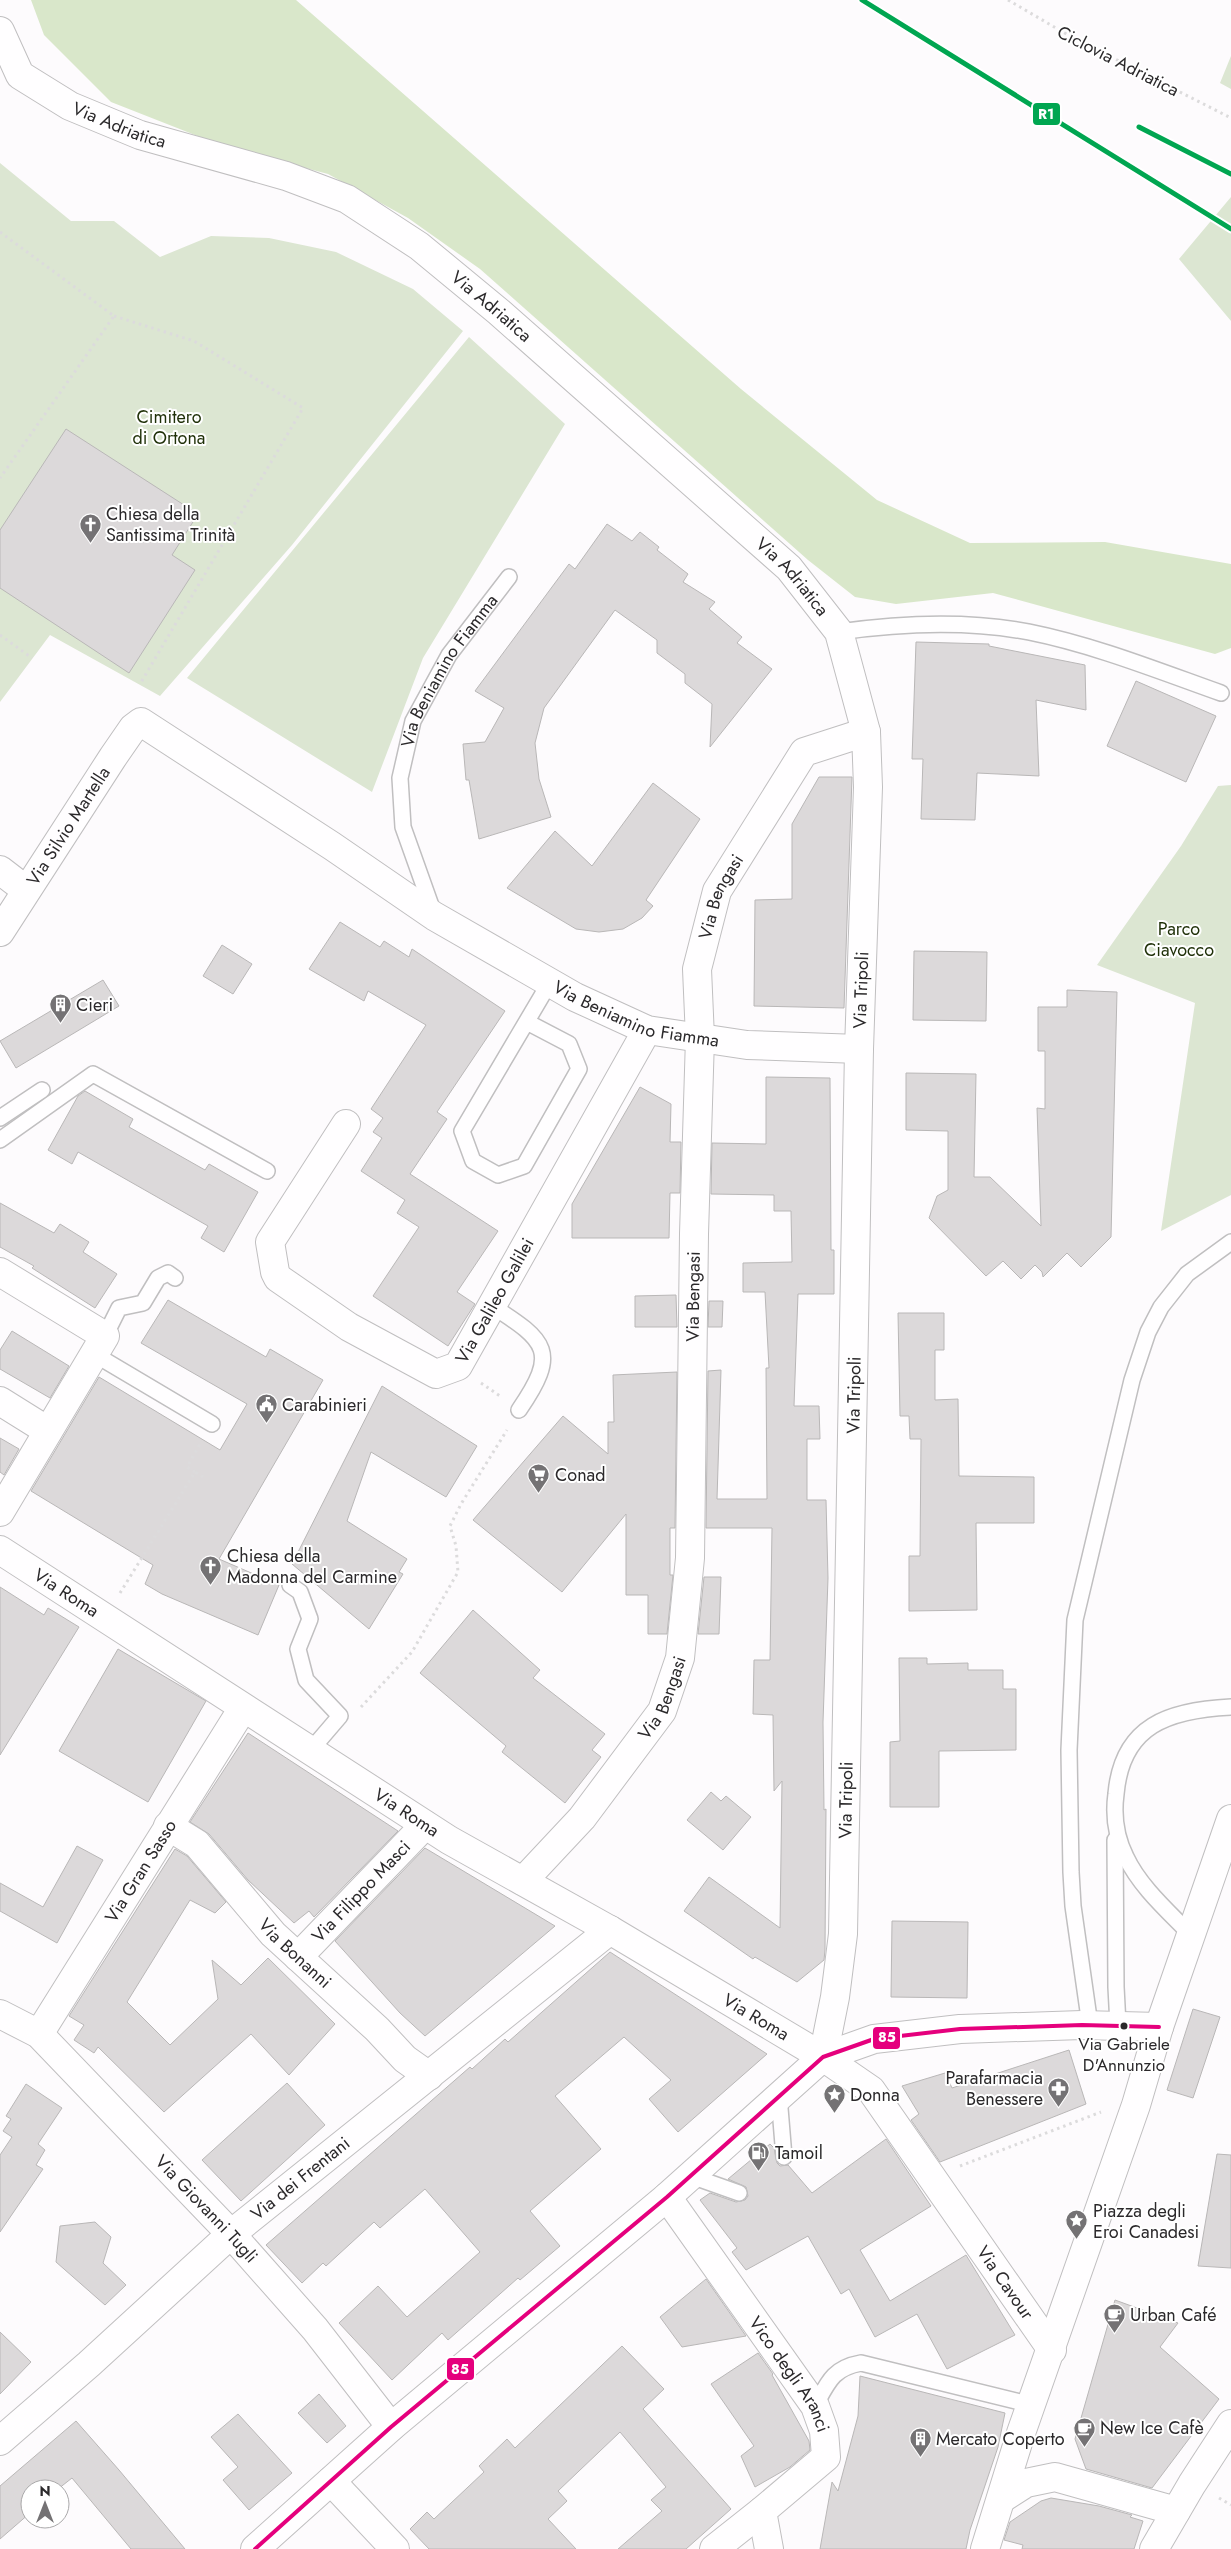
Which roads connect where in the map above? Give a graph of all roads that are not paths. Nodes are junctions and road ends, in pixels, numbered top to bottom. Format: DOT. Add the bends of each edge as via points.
graph roads {
  1 [pos="0,31"];
  2 [pos="509,577"];
  3 [pos="839,632"];
  4 [pos="1221,694"];
  5 [pos="141,722"];
  6 [pos="866,732"];
  7 [pos="0,870"];
  8 [pos="26,890"];
  9 [pos="434,916"];
  10 [pos="0,932"];
  11 [pos="550,982"];
  12 [pos="526,1022"];
  13 [pos="647,1030"];
  14 [pos="700,1038"];
  15 [pos="859,1048"];
  16 [pos="42,1090"];
  17 [pos="0,1118"];
  18 [pos="346,1124"];
  19 [pos="0,1140"];
  20 [pos="267,1171"];
  21 [pos="1231,1242"];
  22 [pos="0,1272"];
  23 [pos="175,1278"];
  24 [pos="492,1306"];
  25 [pos="99,1345"];
  26 [pos="0,1401"];
  27 [pos="519,1410"];
  28 [pos="212,1424"];
  29 [pos="48,1431"];
  30 [pos="0,1512"];
  31 [pos="0,1550"];
  32 [pos="290,1585"];
  33 [pos="1231,1707"];
  34 [pos="243,1708"];
  35 [pos="310,1751"];
  36 [pos="1231,1819"];
  37 [pos="425,1825"];
  38 [pos="168,1826"];
  39 [pos="1116,1826"];
  40 [pos="523,1881"];
  41 [pos="610,1930"];
  42 [pos="1192,1936"];
  43 [pos="298,1957"];
  44 [pos="0,2014"];
  45 [pos="1090,2025"];
  46 [pos="1118,2025"];
  47 [pos="1160,2027"];
  48 [pos="39,2034"];
  49 [pos="823,2056"];
  50 [pos="428,2076"];
  51 [pos="779,2096"];
  52 [pos="784,2157"];
  53 [pos="691,2176"];
  54 [pos="740,2193"];
  55 [pos="667,2197"];
  56 [pos="231,2234"];
  57 [pos="1052,2350"];
  58 [pos="1032,2405"];
  59 [pos="815,2406"];
  60 [pos="1231,2424"];
  61 [pos="391,2427"];
  62 [pos="0,2441"];
  63 [pos="331,2481"];
  64 [pos="1001,2499"];
  65 [pos="762,2510"];
  66 [pos="1176,2510"];
  67 [pos="255,2549"];
  68 [pos="395,2549"];
  69 [pos="714,2549"];
  70 [pos="769,2549"];
  71 [pos="985,2549"];
  72 [pos="1154,2549"];
  1 -- 3 [label="street, Via Adriatica" via="20,75 70,106 140,135 286,176 347,199 419,246 499,312 789,568"];
  2 -- 9 [label="lane, Via Beniamino Fiamma" via="449,656 413,721 400,778 403,827"];
  3 -- 4 [label="lane" via="903,624 972,625 1029,632 1147,667"];
  3 -- 6 [label="street, Via Adriatica"];
  5 -- 8 [label="street, Via Silvio Martella" via="113,757"];
  5 -- 9 [label="street, Via Beniamino Fiamma"];
  6 -- 14 [label="street, Via Bengasi" via="804,752 717,891 697,969"];
  6 -- 15 [label="street, Via Tripoli" via="868,787"];
  7 -- 8 [label="street"];
  8 -- 10 [label="street, Via Silvio Martella"];
  9 -- 11 [label="street, Via Beniamino Fiamma"];
  11 -- 12 [label="lane"];
  11 -- 13 [label="street, Via Beniamino Fiamma" via="574,997"];
  12 -- 12 [label="lane" via="462,1131 473,1161 498,1175 524,1166 579,1069 568,1044"];
  13 -- 14 [label="street, Via Beniamino Fiamma"];
  13 -- 24 [label="street, Via Galileo Galilei"];
  14 -- 15 [label="street, Via Beniamino Fiamma" via="747,1045"];
  14 -- 40 [label="street, Via Bengasi" via="690,1558 680,1658 662,1711 582,1818"];
  15 -- 49 [label="street, Via Tripoli" via="843,1934"];
  16 -- 17 [label="lane"];
  18 -- 24 [label="street, Via Galileo Galilei" via="270,1242 278,1278 349,1327 436,1374 458,1366"];
  19 -- 20 [label="lane" via="93,1074"];
  21 -- 45 [label="lane" via="1187,1274 1161,1307 1148,1332 1132,1380 1075,1620 1069,1750 1071,1872"];
  22 -- 25 [label="street"];
  23 -- 25 [label="lane" via="168,1273 158,1278 143,1303 119,1308"];
  24 -- 27 [label="lane" via="528,1331 539,1342 543,1352 540,1377"];
  25 -- 28 [label="lane"];
  25 -- 29 [label="street"];
  26 -- 29 [label="street"];
  29 -- 30 [label="street"];
  31 -- 34 [label="street, Via Roma"];
  32 -- 35 [label="lane" via="300,1592 310,1619 298,1648 306,1680 340,1716"];
  33 -- 39 [label="lane" via="1169,1716 1149,1726 1130,1745 1117,1779"];
  34 -- 35 [label="street, Via Roma"];
  34 -- 38 [label="street, Via Gran Sasso"];
  35 -- 37 [label="street, Via Roma"];
  36 -- 42 [label="street"];
  37 -- 40 [label="street, Via Roma"];
  37 -- 43 [label="street, Via Filippo Masci"];
  38 -- 43 [label="street, Via Bonanni" via="197,1844 274,1934"];
  38 -- 48 [label="street, Via Gran Sasso"];
  39 -- 42 [label="lane" via="1126,1859 1154,1897"];
  39 -- 46 [label="lane"];
  40 -- 41 [label="street, Via Roma"];
  41 -- 49 [label="street, Via Roma"];
  41 -- 50 [label="street, Via dei Frentani"];
  42 -- 47 [label="street"];
  43 -- 50 [label="street, Via Bonanni" via="405,2059"];
  44 -- 48 [label="street, Via Giovanni Tugli"];
  45 -- 46 [label="street"];
  45 -- 49 [label="street" via="960,2029 874,2039"];
  46 -- 47 [label="street"];
  47 -- 57 [label="street" via="1138,2101"];
  48 -- 56 [label="street, Via Giovanni Tugli"];
  49 -- 51 [label="street"];
  49 -- 57 [label="street, Via Cavour" via="871,2090"];
  50 -- 56 [label="street, Via dei Frentani"];
  51 -- 52 [label="lane"];
  51 -- 53 [label="street"];
  53 -- 54 [label="lane"];
  53 -- 55 [label="street"];
  55 -- 59 [label="street, Vico degli Aranci"];
  55 -- 61 [label="street"];
  56 -- 61 [label="street, Via Giovanni Tugli" via="315,2329"];
  56 -- 62 [label="street, Via dei Frentani" via="90,2364"];
  57 -- 58 [label="street"];
  58 -- 59 [label="lane" via="861,2363 836,2373"];
  58 -- 64 [label="street"];
  59 -- 65 [label="street, Vico degli Aranci" via="824,2431 826,2457"];
  60 -- 66 [label="street"];
  61 -- 63 [label="street"];
  63 -- 67 [label="street"];
  63 -- 68 [label="street"];
  64 -- 66 [label="street" via="1026,2483 1055,2477"];
  64 -- 71 [label="street"];
  65 -- 69 [label="street"];
  65 -- 70 [label="street"];
  66 -- 72 [label="street"];
}
